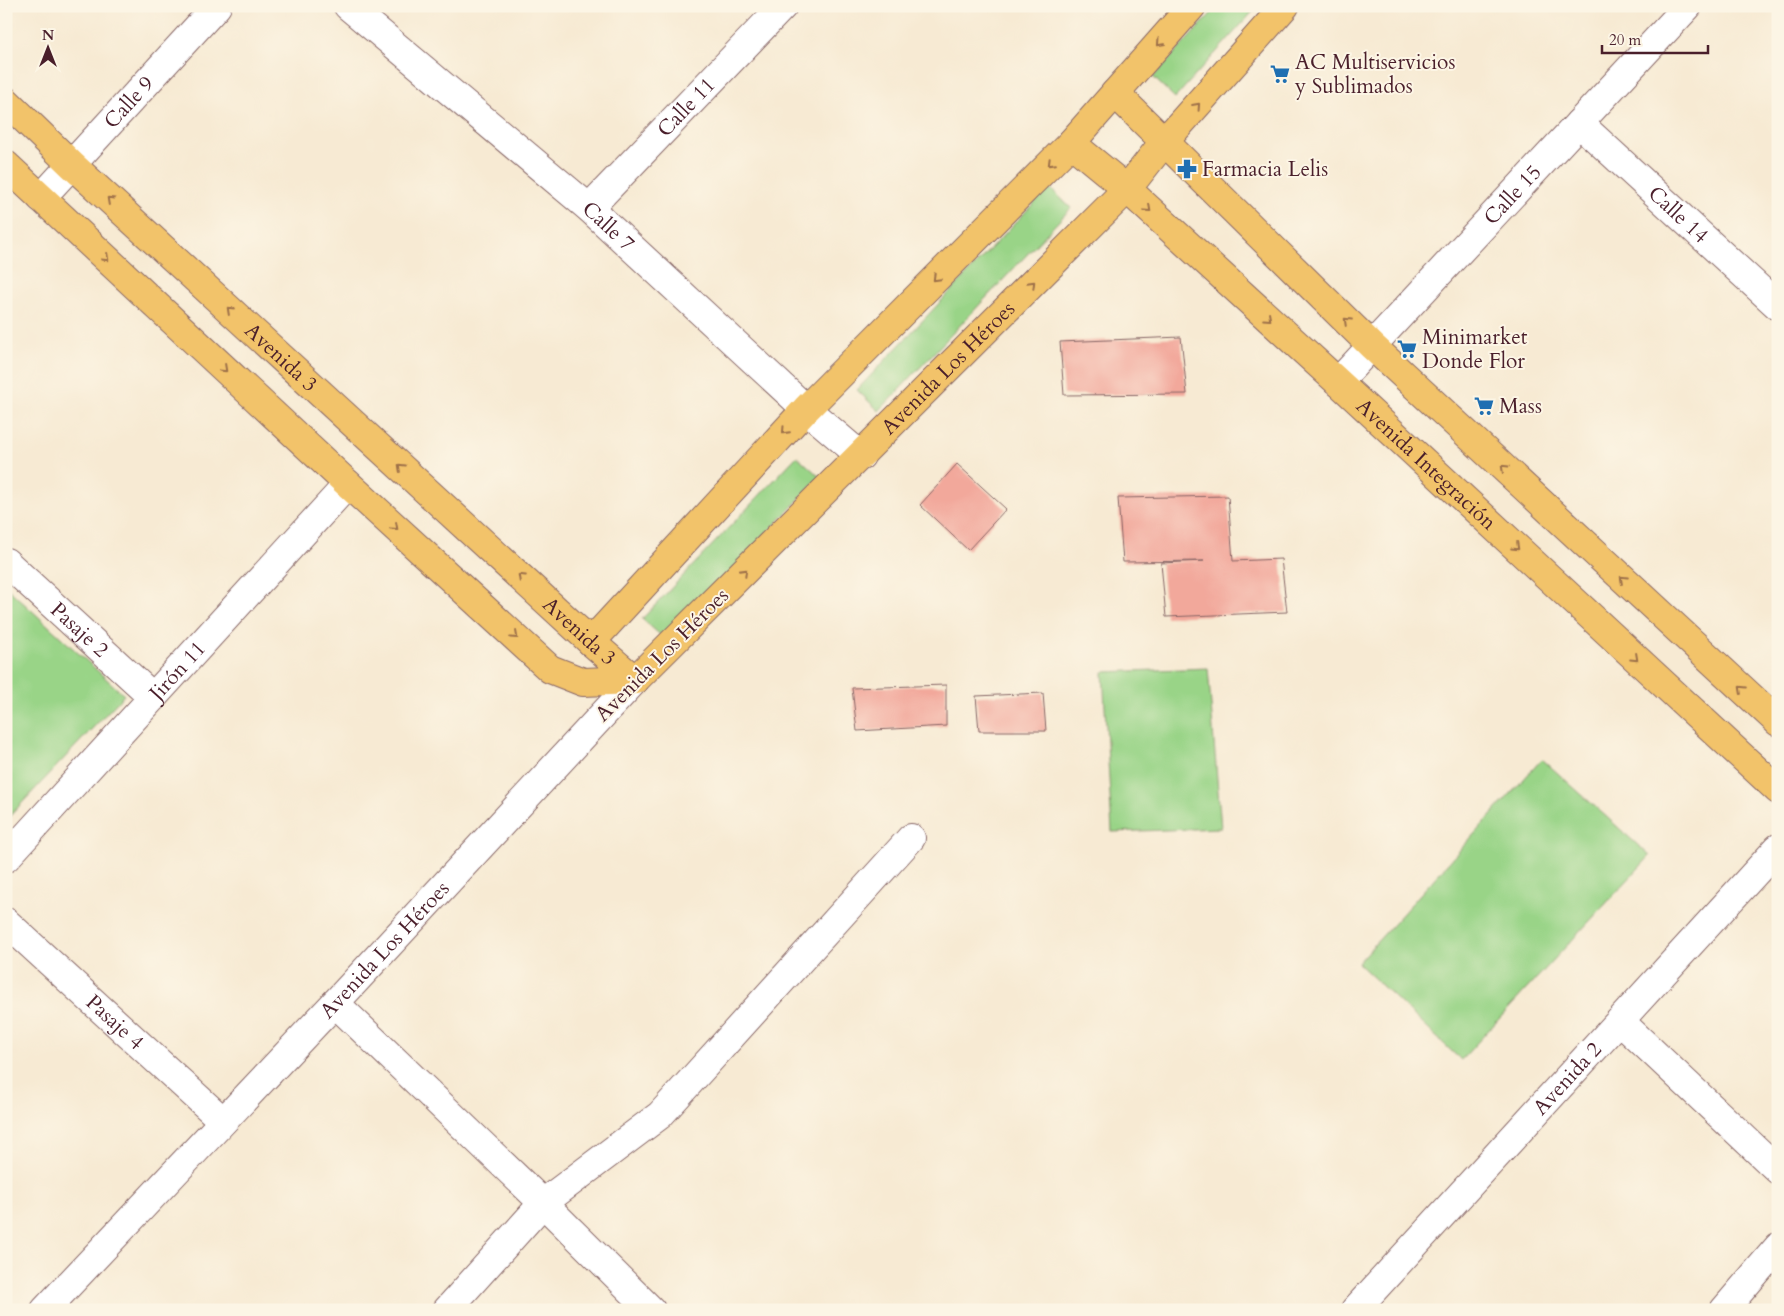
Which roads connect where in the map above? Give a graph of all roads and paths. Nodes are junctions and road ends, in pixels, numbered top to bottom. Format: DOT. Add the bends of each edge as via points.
graph roads {
  1 [pos="217,6"];
  2 [pos="348,6"];
  3 [pos="783,6"];
  4 [pos="1192,6"];
  5 [pos="1285,6"];
  6 [pos="1688,6"];
  7 [pos="1115,93"];
  8 [pos="6,101"];
  9 [pos="1579,123"];
  10 [pos="1164,142"];
  11 [pos="1071,143"];
  12 [pos="6,165"];
  13 [pos="72,165"];
  14 [pos="1127,190"];
  15 [pos="41,198"];
  16 [pos="589,208"];
  17 [pos="1778,306"];
  18 [pos="1372,346"];
  19 [pos="1338,382"];
  20 [pos="806,409"];
  21 [pos="861,456"];
  22 [pos="348,484"];
  23 [pos="6,562"];
  24 [pos="591,642"];
  25 [pos="635,680"];
  26 [pos="153,697"];
  27 [pos="1778,722"];
  28 [pos="1778,790"];
  29 [pos="911,838"];
  30 [pos="1778,848"];
  31 [pos="6,858"];
  32 [pos="6,922"];
  33 [pos="335,1003"];
  34 [pos="1620,1021"];
  35 [pos="223,1121"];
  36 [pos="1778,1170"];
  37 [pos="543,1203"];
  38 [pos="1778,1247"];
  39 [pos="45,1310"];
  40 [pos="447,1310"];
  41 [pos="651,1310"];
  42 [pos="1355,1310"];
  43 [pos="1724,1310"];
  1 -- 13 [label="street, Calle 9"];
  2 -- 16 [label="street, Calle 7"];
  3 -- 16 [label="street, Calle 11"];
  4 -- 7 [label="main road, one-way"];
  10 -- 5 [label="main road, Avenida Los Héroes, one-way"];
  6 -- 9 [label="street, Calle 15"];
  7 -- 10 [label="main road"];
  7 -- 11 [label="main road"];
  8 -- 13 [label="main road, Avenida 3"];
  9 -- 17 [label="street, Calle 14"];
  9 -- 18 [label="street, Calle 15"];
  10 -- 14 [label="main road, Avenida Los Héroes"];
  18 -- 10 [label="main road, one-way"];
  11 -- 14 [label="main road, Avenida Integración"];
  11 -- 20 [label="main road, one-way"];
  12 -- 15 [label="main road, Avenida 3"];
  13 -- 15 [label="street, Calle 9"];
  24 -- 13 [label="main road, Avenida 3, one-way"];
  14 -- 19 [label="main road, Avenida Integración, one-way"];
  21 -- 14 [label="main road, Avenida Los Héroes, one-way"];
  15 -- 22 [label="main road, Avenida 3, one-way"];
  16 -- 20 [label="street, Calle 7"];
  18 -- 19 [label="street, Calle 15"];
  27 -- 18 [label="main road, one-way"];
  19 -- 28 [label="main road, Avenida Integración, one-way"];
  20 -- 21 [label="street, Calle 7"];
  20 -- 24 [label="main road, one-way"];
  25 -- 21 [label="main road, Avenida Los Héroes, one-way"];
  22 -- 25 [label="main road, Avenida 3, one-way" via="550,668 583,682"];
  22 -- 26 [label="street, Jirón 11"];
  23 -- 26 [label="street, Pasaje 2"];
  24 -- 25 [label="main road, Avenida 3"];
  25 -- 33 [label="street, Avenida Los Héroes"];
  26 -- 31 [label="street, Jirón 11"];
  29 -- 37 [label="street" via="660,1115"];
  30 -- 34 [label="street, Avenida 2"];
  32 -- 35 [label="street, Pasaje 4"];
  33 -- 35 [label="street, Avenida Los Héroes"];
  33 -- 37 [label="street"];
  34 -- 36 [label="street"];
  34 -- 42 [label="street, Avenida 2"];
  35 -- 39 [label="street, Avenida Los Héroes"];
  37 -- 40 [label="street"];
  37 -- 41 [label="street"];
  38 -- 43 [label="street"];
}
